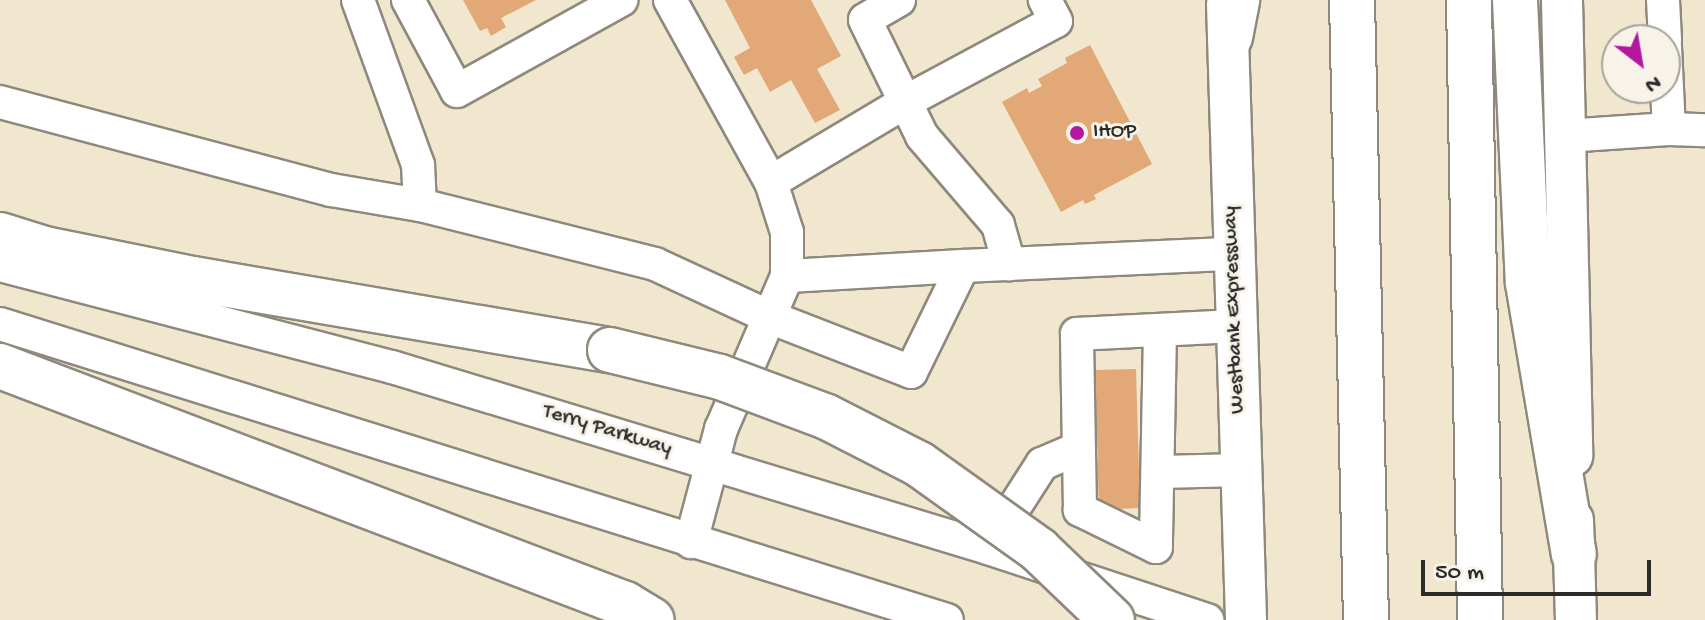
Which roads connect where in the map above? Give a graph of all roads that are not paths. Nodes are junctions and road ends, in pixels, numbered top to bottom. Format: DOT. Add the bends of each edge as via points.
graph roads {
  1 [pos="358,0"];
  2 [pos="408,0"];
  3 [pos="621,0"];
  4 [pos="670,0"];
  5 [pos="899,0"];
  6 [pos="1045,0"];
  7 [pos="1352,0"];
  8 [pos="1469,0"];
  9 [pos="1515,0"];
  10 [pos="1562,0"];
  11 [pos="1663,0"];
  12 [pos="1231,12"];
  13 [pos="1664,24"];
  14 [pos="0,102"];
  15 [pos="905,102"];
  16 [pos="1668,104"];
  17 [pos="1669,129"];
  18 [pos="1705,130"];
  19 [pos="1565,136"];
  20 [pos="771,182"];
  21 [pos="420,205"];
  22 [pos="0,235"];
  23 [pos="1232,254"];
  24 [pos="1009,264"];
  25 [pos="0,265"];
  26 [pos="963,266"];
  27 [pos="787,276"];
  28 [pos="772,318"];
  29 [pos="0,324"];
  30 [pos="1235,326"];
  31 [pos="1160,331"];
  32 [pos="0,366"];
  33 [pos="1079,448"];
  34 [pos="714,463"];
  35 [pos="1241,470"];
  36 [pos="1160,472"];
  37 [pos="995,536"];
  38 [pos="691,542"];
  39 [pos="1156,547"];
  40 [pos="1574,554"];
  41 [pos="1160,602"];
  42 [pos="652,620"];
  43 [pos="947,620"];
  44 [pos="1112,620"];
  45 [pos="1207,620"];
  46 [pos="1246,620"];
  47 [pos="1366,620"];
  48 [pos="1480,620"];
  49 [pos="1576,620"];
  1 -- 21 [label="street" via="418,165"];
  2 -- 3 [label="street" via="457,91"];
  4 -- 20 [label="street"];
  5 -- 15 [label="street" via="865,20"];
  6 -- 15 [label="street" via="1056,21"];
  7 -- 47 [label="highway"];
  8 -- 48 [label="highway"];
  9 -- 40 [label="highway" via="1528,283"];
  10 -- 19 [label="main road"];
  11 -- 13 [label="street"];
  12 -- 23 [label="main road, Westbank Expressway"];
  14 -- 21 [label="street" via="331,190"];
  15 -- 20 [label="street"];
  15 -- 24 [label="street" via="922,136 998,225"];
  16 -- 17 [label="street"];
  17 -- 18 [label="street"];
  17 -- 19 [label="street"];
  19 -- 40 [label="main road"];
  20 -- 27 [label="street" via="787,232"];
  21 -- 28 [label="street" via="655,264"];
  22 -- 37 [label="highway, bridge" via="193,279 610,350 720,377 827,417 919,464"];
  23 -- 24 [label="street"];
  23 -- 30 [label="main road, Westbank Expressway"];
  24 -- 26 [label="street"];
  25 -- 34 [label="street, Terry Parkway" via="392,367"];
  26 -- 27 [label="street"];
  26 -- 28 [label="street" via="911,372"];
  27 -- 28 [label="street"];
  28 -- 34 [label="street" via="721,429"];
  29 -- 38 [label="street"];
  30 -- 31 [label="street"];
  30 -- 35 [label="main road, Westbank Expressway"];
  31 -- 33 [label="street" via="1077,334"];
  31 -- 36 [label="street"];
  32 -- 42 [label="highway" via="625,604"];
  33 -- 37 [label="street" via="1042,464"];
  33 -- 39 [label="street" via="1080,510"];
  34 -- 37 [label="street, Terry Parkway"];
  34 -- 38 [label="street"];
  35 -- 36 [label="street"];
  35 -- 46 [label="main road, Westbank Expressway"];
  36 -- 39 [label="street"];
  37 -- 41 [label="street, Terry Parkway"];
  37 -- 44 [label="highway, bridge" via="1039,550"];
  38 -- 43 [label="street"];
  39 -- 41 [label="street"];
  40 -- 49 [label="main road"];
  41 -- 45 [label="street, Terry Parkway"];
}
